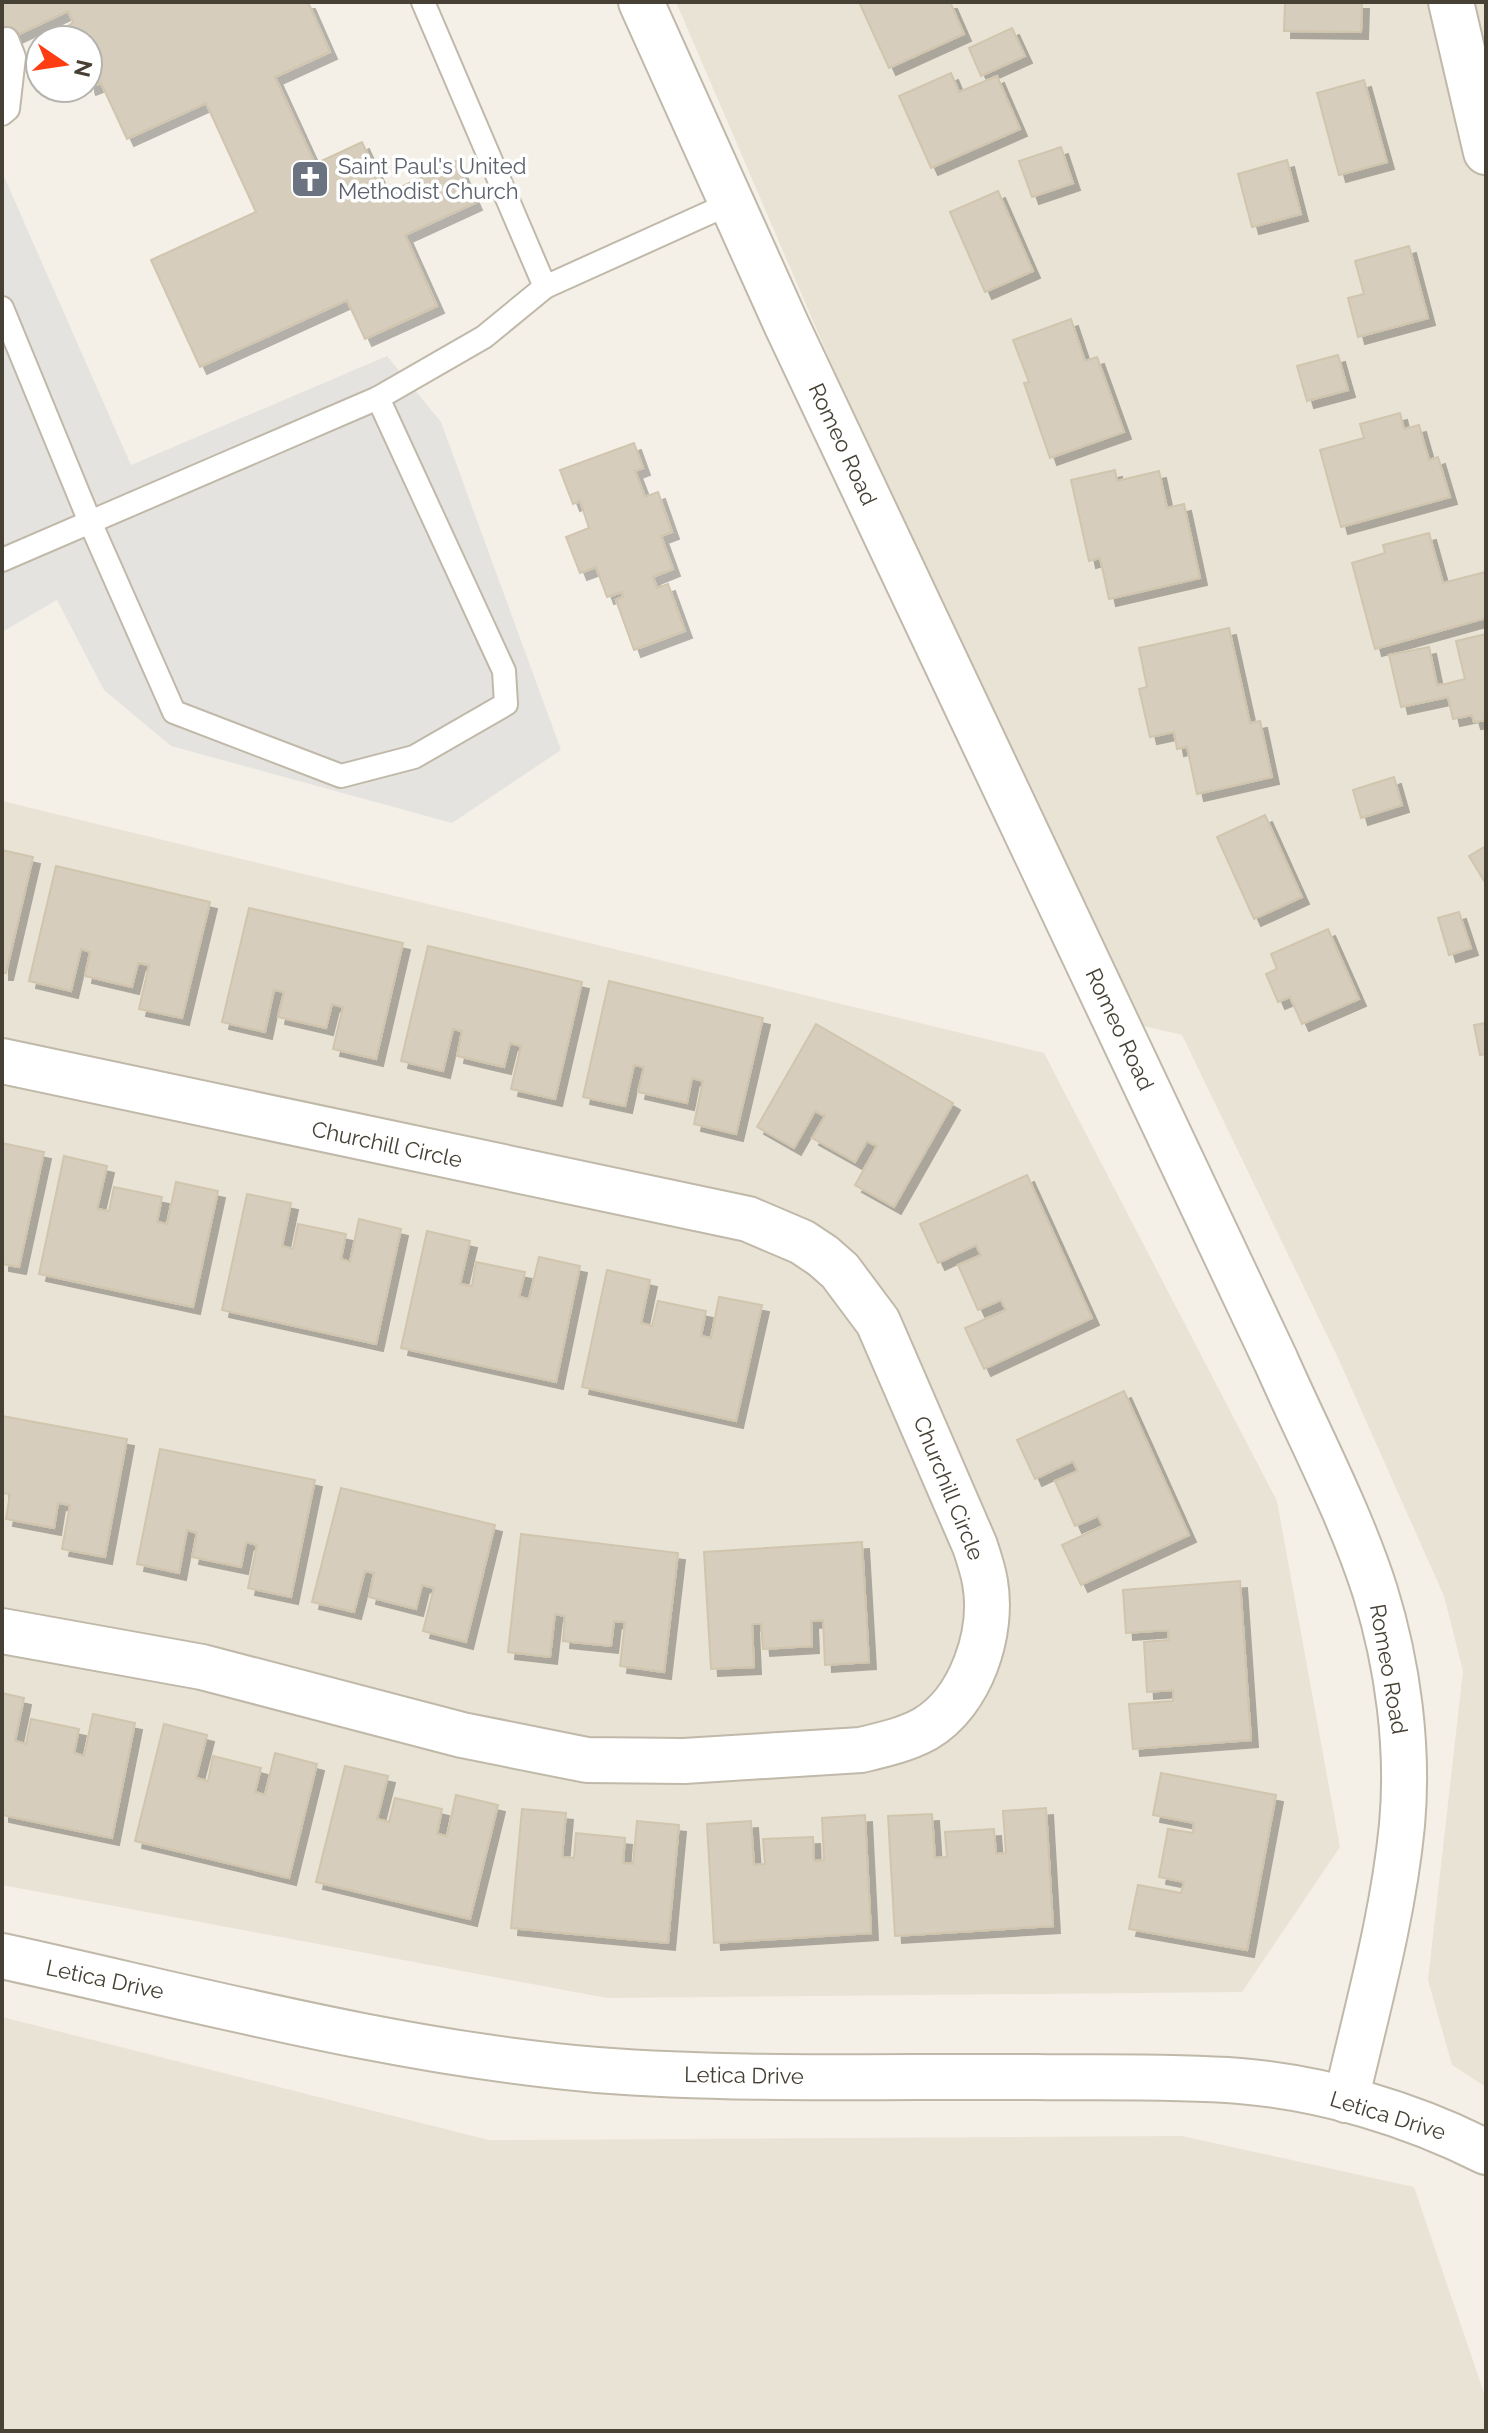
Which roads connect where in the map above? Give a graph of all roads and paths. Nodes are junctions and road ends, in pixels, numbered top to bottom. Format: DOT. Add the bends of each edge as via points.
graph roads {
  1 [pos="423,2"];
  2 [pos="641,2"];
  3 [pos="1451,2"];
  4 [pos="7,39"];
  5 [pos="2,114"];
  6 [pos="1486,152"];
  7 [pos="731,203"];
  8 [pos="545,287"];
  9 [pos="2,308"];
  10 [pos="378,398"];
  11 [pos="90,522"];
  12 [pos="2,560"];
  13 [pos="2,1061"];
  14 [pos="2,1631"];
  15 [pos="2,1956"];
  16 [pos="1346,2100"];
  17 [pos="1486,2152"];
  1 -- 8 [label="lane"];
  2 -- 7 [label="street, Romeo Road"];
  3 -- 6 [label="street"];
  4 -- 5 [label="lane" via="14,57 8,109"];
  7 -- 8 [label="lane"];
  7 -- 16 [label="street, Romeo Road" via="1240,1283 1374,1590 1391,1655 1402,1734 1402,1824 1391,1903"];
  8 -- 10 [label="lane" via="484,337"];
  9 -- 11 [label="lane"];
  10 -- 11 [label="lane"];
  10 -- 11 [label="lane" via="504,671 506,704 414,757 341,776 174,712"];
  11 -- 12 [label="lane"];
  13 -- 14 [label="street, Churchill Circle" via="748,1219 802,1242 840,1271 878,1322 975,1546 986,1609 974,1668 956,1702 926,1728 861,1750 684,1761 587,1760 462,1735 202,1667"];
  15 -- 16 [label="street, Letica Drive" via="346,2032 595,2069 1202,2079"];
  16 -- 17 [label="street, Letica Drive" via="1429,2126"];
}
